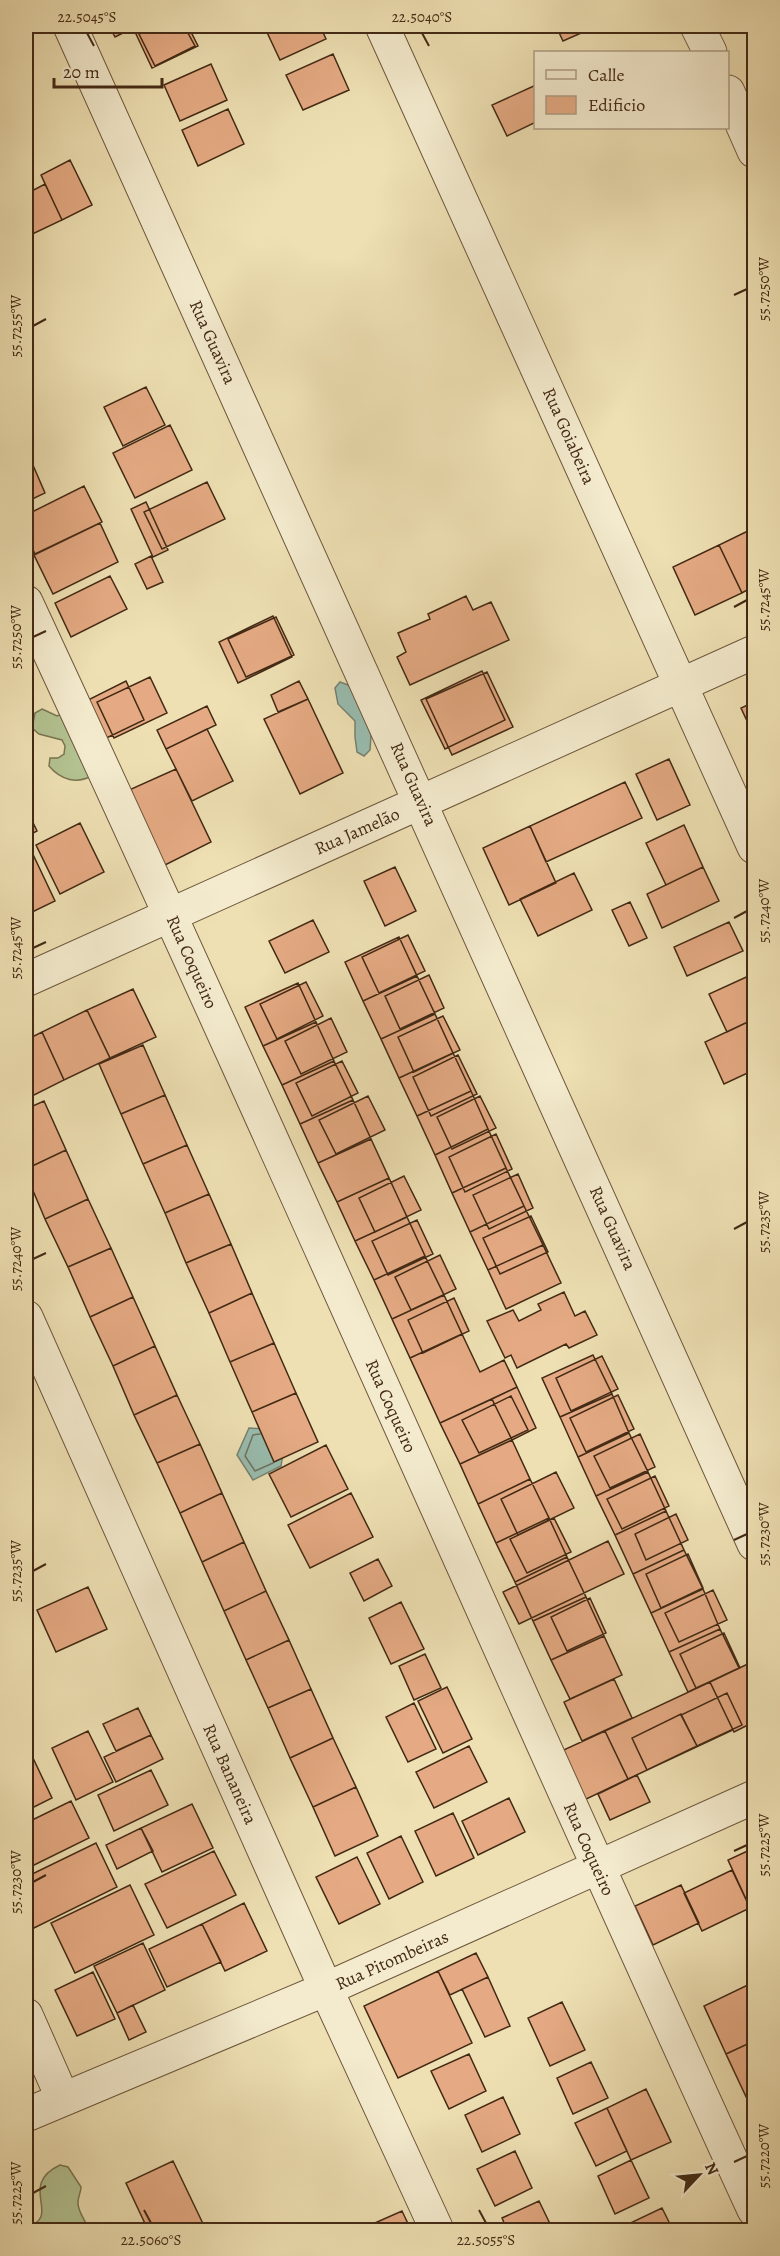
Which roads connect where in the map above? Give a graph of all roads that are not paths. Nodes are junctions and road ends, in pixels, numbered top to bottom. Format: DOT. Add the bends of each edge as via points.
graph roads {
  1 [pos="70,26"];
  2 [pos="382,26"];
  3 [pos="697,26"];
  4 [pos="710,51"];
  5 [pos="729,94"];
  6 [pos="754,151"];
  7 [pos="26,602"];
  8 [pos="754,652"];
  9 [pos="682,685"];
  10 [pos="422,802"];
  11 [pos="754,847"];
  12 [pos="171,915"];
  13 [pos="26,980"];
  14 [pos="26,1317"];
  15 [pos="754,1544"];
  16 [pos="754,1797"];
  17 [pos="597,1868"];
  18 [pos="326,1989"];
  19 [pos="26,2014"];
  20 [pos="63,2099"];
  21 [pos="26,2115"];
  22 [pos="754,2210"];
  23 [pos="436,2230"];
  1 -- 10 [label="street, Rua Guavira"];
  2 -- 9 [label="street, Rua Goiabeira"];
  3 -- 4 [label="street"];
  5 -- 6 [label="street"];
  7 -- 12 [label="street, Rua Coqueiro"];
  8 -- 9 [label="street, Rua Jamelão"];
  9 -- 10 [label="street, Rua Jamelão"];
  9 -- 11 [label="street, Rua Goiabeira"];
  10 -- 12 [label="street, Rua Jamelão"];
  10 -- 15 [label="street, Rua Guavira"];
  12 -- 13 [label="street, Rua Jamelão"];
  12 -- 17 [label="street, Rua Coqueiro"];
  14 -- 18 [label="street, Rua Bananeira"];
  16 -- 17 [label="street, Rua Pitombeiras"];
  17 -- 18 [label="street, Rua Pitombeiras"];
  17 -- 22 [label="street, Rua Coqueiro"];
  18 -- 20 [label="street, Rua Pitombeiras"];
  18 -- 23 [label="street, Rua Bananeira"];
  19 -- 20 [label="street"];
  20 -- 21 [label="street, Rua Pitombeiras"];
}
